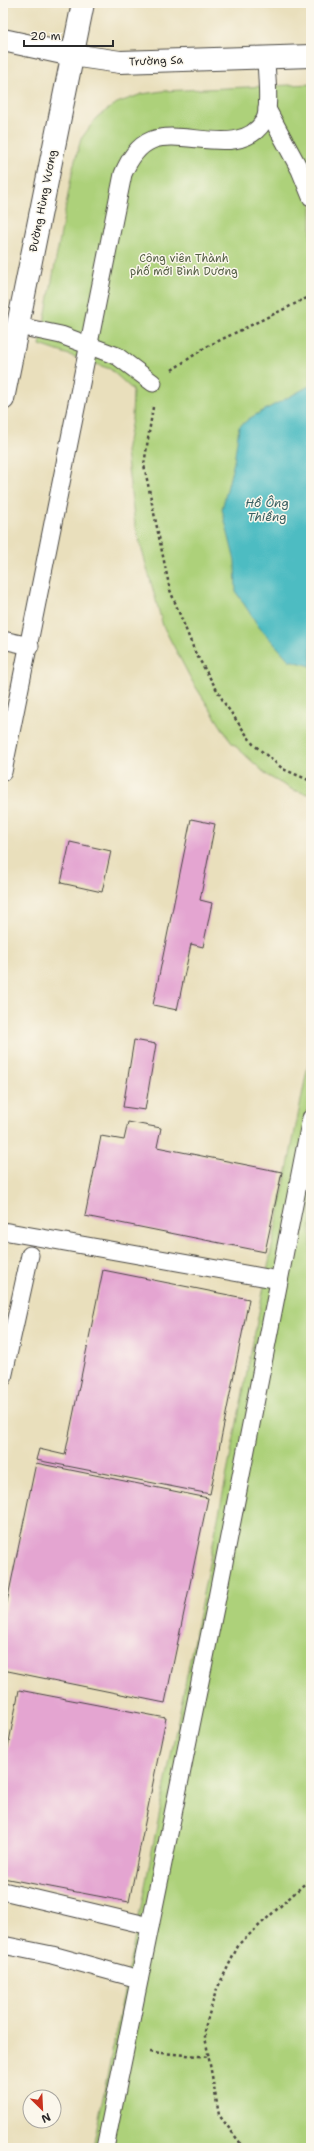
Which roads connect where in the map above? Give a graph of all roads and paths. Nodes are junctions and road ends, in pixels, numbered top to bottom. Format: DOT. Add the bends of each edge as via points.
graph roads {
  1 [pos="83,3"];
  2 [pos="3,40"];
  3 [pos="72,55"];
  4 [pos="311,56"];
  5 [pos="266,58"];
  6 [pos="267,108"];
  7 [pos="311,197"];
  8 [pos="311,296"];
  9 [pos="18,326"];
  10 [pos="89,345"];
  11 [pos="153,382"];
  12 [pos="3,399"];
  13 [pos="3,640"];
  14 [pos="30,646"];
  15 [pos="3,772"];
  16 [pos="311,781"];
  17 [pos="311,1118"];
  18 [pos="3,1231"];
  19 [pos="30,1255"];
  20 [pos="279,1280"];
  21 [pos="3,1378"];
  22 [pos="311,1878"];
  23 [pos="3,1891"];
  24 [pos="150,1926"];
  25 [pos="3,1945"];
  26 [pos="139,1980"];
  27 [pos="142,2051"];
  28 [pos="209,2057"];
  29 [pos="104,2148"];
  30 [pos="244,2148"];
  1 -- 3 [label="main road, Đường Hùng Vương"];
  2 -- 3 [label="main road, Trường Sa"];
  3 -- 5 [label="main road, Trường Sa" via="120,62"];
  3 -- 9 [label="main road, Đường Hùng Vương"];
  4 -- 5 [label="main road, Trường Sa"];
  5 -- 6 [label="lane"];
  6 -- 7 [label="lane" via="300,170"];
  6 -- 10 [label="lane" via="265,121 254,132 239,138 224,141 164,138 152,140 139,148 129,160 123,174"];
  8 -- 11 [label="path" via="206,347"];
  9 -- 10 [label="lane" via="61,334"];
  9 -- 12 [label="main road, Đường Hùng Vương"];
  10 -- 11 [label="lane" via="117,356"];
  10 -- 14 [label="lane"];
  11 -- 16 [label="path" via="152,410 144,464 170,590 195,652 225,704 253,744 283,769"];
  13 -- 14 [label="lane"];
  14 -- 15 [label="lane"];
  17 -- 20 [label="lane"];
  18 -- 20 [label="lane"];
  19 -- 21 [label="lane"];
  20 -- 24 [label="lane"];
  22 -- 28 [label="path" via="239,1944 216,1991 204,2031"];
  23 -- 24 [label="lane"];
  24 -- 26 [label="lane"];
  25 -- 26 [label="lane" via="52,1955"];
  26 -- 29 [label="lane"];
  27 -- 28 [label="path"];
  28 -- 30 [label="path" via="219,2115"];
}
